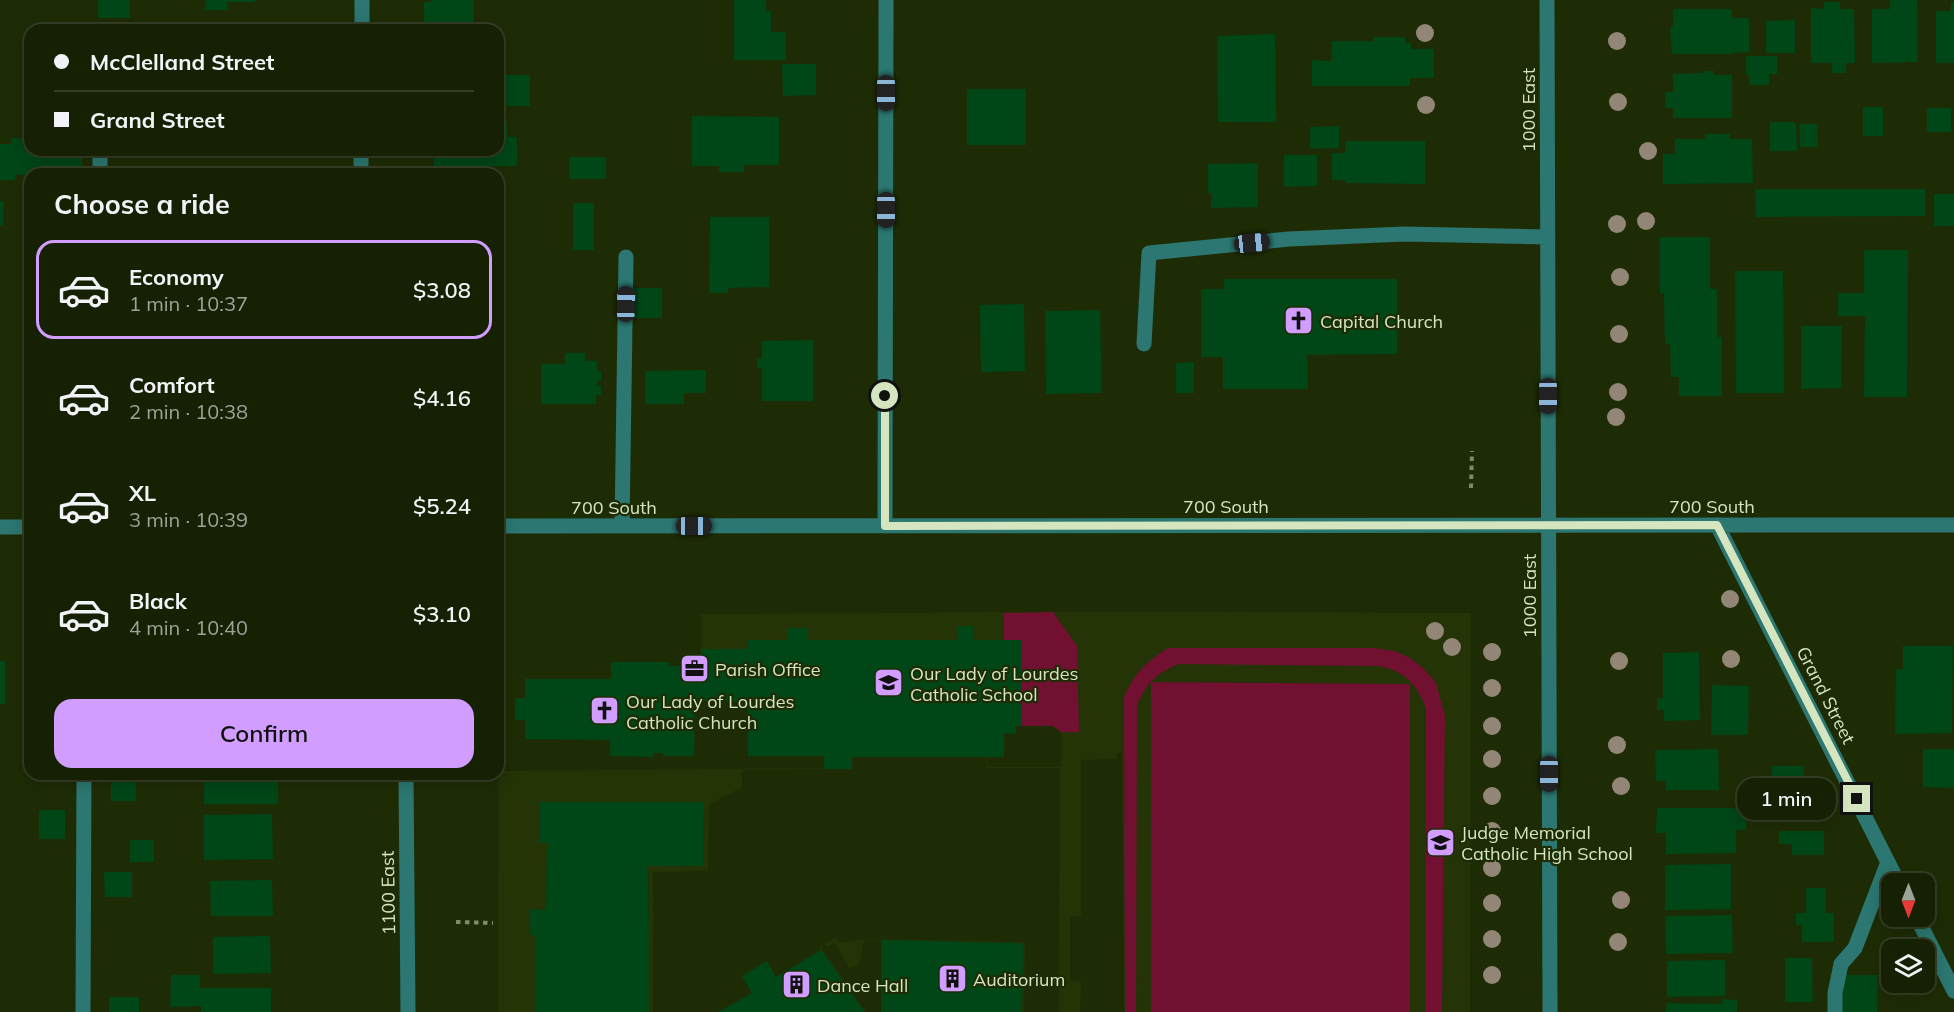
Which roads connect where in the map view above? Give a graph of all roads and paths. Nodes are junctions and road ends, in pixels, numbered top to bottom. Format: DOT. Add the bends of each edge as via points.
graph roads {
  1 [pos="362,0"];
  2 [pos="886,0"];
  3 [pos="1547,0"];
  4 [pos="362,24"];
  5 [pos="1548,237"];
  6 [pos="627,257"];
  7 [pos="1144,344"];
  8 [pos="1472,451"];
  9 [pos="1471,488"];
  10 [pos="1717,525"];
  11 [pos="1954,525"];
  12 [pos="504,526"];
  13 [pos="622,526"];
  14 [pos="885,526"];
  15 [pos="1549,526"];
  16 [pos="0,527"];
  17 [pos="24,527"];
  18 [pos="84,780"];
  19 [pos="406,780"];
  20 [pos="1888,862"];
  21 [pos="1894,873"];
  22 [pos="456,922"];
  23 [pos="493,923"];
  24 [pos="1922,927"];
  25 [pos="1954,991"];
  26 [pos="83,1012"];
  27 [pos="408,1012"];
  28 [pos="1550,1012"];
  29 [pos="1835,1012"];
  1 -- 4 [label="street"];
  2 -- 14 [label="street"];
  3 -- 5 [label="street, 1000 East"];
  5 -- 7 [label="street" via="1381,235 1289,239 1149,253"];
  5 -- 15 [label="street, 1000 East"];
  6 -- 13 [label="street"];
  8 -- 9 [label="path"];
  10 -- 11 [label="street, 700 South"];
  10 -- 15 [label="street, 700 South"];
  10 -- 20 [label="street, Grand Street"];
  12 -- 13 [label="street, 700 South"];
  13 -- 14 [label="street, 700 South"];
  14 -- 15 [label="street, 700 South"];
  15 -- 28 [label="street, 1000 East"];
  16 -- 17 [label="street"];
  18 -- 26 [label="street"];
  19 -- 27 [label="street, 1100 East"];
  20 -- 21 [label="street, Grand Street"];
  20 -- 29 [label="street" via="1855,948 1841,964"];
  22 -- 23 [label="path"];
  24 -- 25 [label="street"];
}
